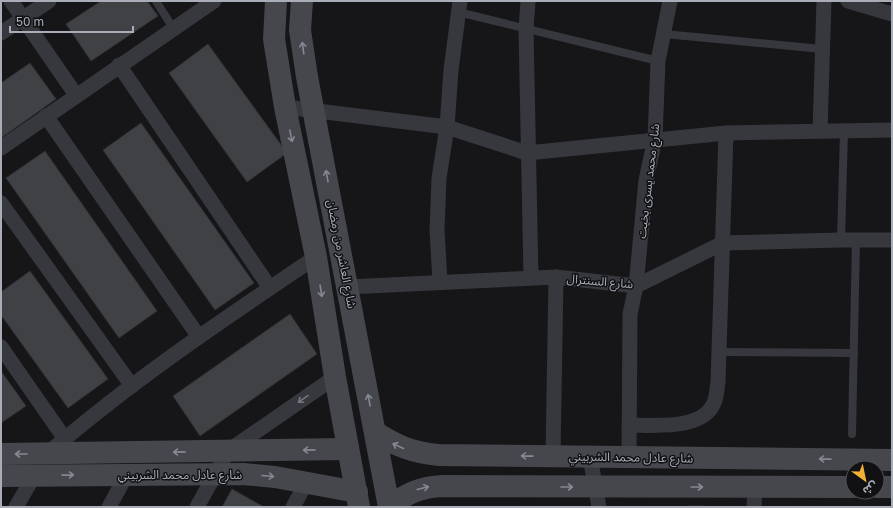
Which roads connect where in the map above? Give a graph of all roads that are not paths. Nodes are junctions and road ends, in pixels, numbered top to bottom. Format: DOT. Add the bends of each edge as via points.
graph roads {
  1 [pos="11,1"];
  2 [pos="49,1"];
  3 [pos="156,1"];
  4 [pos="214,1"];
  5 [pos="276,1"];
  6 [pos="302,1"];
  7 [pos="528,1"];
  8 [pos="670,1"];
  9 [pos="824,1"];
  10 [pos="848,1"];
  11 [pos="459,7"];
  12 [pos="892,14"];
  13 [pos="22,18"];
  14 [pos="173,28"];
  15 [pos="526,29"];
  16 [pos="1,33"];
  17 [pos="664,34"];
  18 [pos="822,49"];
  19 [pos="658,61"];
  20 [pos="119,65"];
  21 [pos="307,77"];
  22 [pos="281,81"];
  23 [pos="76,95"];
  24 [pos="285,107"];
  25 [pos="315,110"];
  26 [pos="46,116"];
  27 [pos="447,127"];
  28 [pos="892,130"];
  29 [pos="820,131"];
  30 [pos="844,131"];
  31 [pos="726,133"];
  32 [pos="655,139"];
  33 [pos="1,148"];
  34 [pos="528,153"];
  35 [pos="1,203"];
  36 [pos="849,240"];
  37 [pos="892,240"];
  38 [pos="723,243"];
  39 [pos="316,257"];
  40 [pos="556,277"];
  41 [pos="530,278"];
  42 [pos="440,282"];
  43 [pos="636,286"];
  44 [pos="347,287"];
  45 [pos="270,288"];
  46 [pos="199,337"];
  47 [pos="1,347"];
  48 [pos="718,352"];
  49 [pos="854,353"];
  50 [pos="335,377"];
  51 [pos="132,386"];
  52 [pos="629,425"];
  53 [pos="375,432"];
  54 [pos="852,434"];
  55 [pos="65,439"];
  56 [pos="348,449"];
  57 [pos="228,451"];
  58 [pos="1,454"];
  59 [pos="47,454"];
  60 [pos="553,456"];
  61 [pos="590,457"];
  62 [pos="628,457"];
  63 [pos="892,460"];
  64 [pos="127,474"];
  65 [pos="215,474"];
  66 [pos="1,476"];
  67 [pos="34,476"];
  68 [pos="306,483"];
  69 [pos="845,488"];
  70 [pos="597,497"];
  71 [pos="755,497"];
  72 [pos="358,500"];
  73 [pos="16,507"];
  74 [pos="108,507"];
  75 [pos="197,507"];
  76 [pos="293,507"];
  77 [pos="390,507"];
  1 -- 13 [label="street"];
  2 -- 13 [label="street"];
  3 -- 14 [label="lane"];
  4 -- 14 [label="street"];
  5 -- 22 [label="street" via="274,40"];
  21 -- 6 [label="street, شارع العاشر من رمضان, one-way" via="300,30"];
  7 -- 15 [label="street"];
  8 -- 17 [label="street, شارع محمد يسرى بخيت"];
  9 -- 18 [label="street"];
  10 -- 12 [label="street"];
  11 -- 15 [label="lane"];
  11 -- 27 [label="street"];
  13 -- 16 [label="street"];
  13 -- 23 [label="street"];
  14 -- 20 [label="street"];
  15 -- 19 [label="lane"];
  15 -- 34 [label="street"];
  17 -- 18 [label="lane"];
  17 -- 19 [label="street, شارع محمد يسرى بخيت"];
  18 -- 29 [label="street"];
  19 -- 32 [label="street, شارع محمد يسرى بخيت"];
  20 -- 23 [label="street"];
  20 -- 45 [label="street"];
  21 -- 22 [label="street"];
  21 -- 25 [label="street, شارع العاشر من رمضان"];
  22 -- 24 [label="street"];
  23 -- 26 [label="street"];
  24 -- 25 [label="street"];
  24 -- 39 [label="street, one-way"];
  25 -- 27 [label="street"];
  44 -- 25 [label="street, شارع العاشر من رمضان, one-way"];
  26 -- 33 [label="street"];
  26 -- 46 [label="street"];
  27 -- 34 [label="street"];
  27 -- 42 [label="street" via="439,178 437,230"];
  28 -- 30 [label="street"];
  29 -- 30 [label="street"];
  29 -- 31 [label="street"];
  30 -- 36 [label="lane"];
  31 -- 32 [label="street"];
  31 -- 38 [label="street"];
  32 -- 34 [label="street"];
  32 -- 43 [label="street, شارع محمد يسرى بخيت" via="646,180"];
  34 -- 41 [label="street"];
  35 -- 51 [label="street"];
  36 -- 37 [label="street, شارع السنترال"];
  36 -- 38 [label="street, شارع السنترال"];
  36 -- 49 [label="lane"];
  38 -- 43 [label="street, شارع السنترال"];
  38 -- 48 [label="street"];
  39 -- 45 [label="street"];
  39 -- 50 [label="street, one-way"];
  40 -- 41 [label="street, شارع السنترال"];
  40 -- 43 [label="street, شارع السنترال"];
  40 -- 60 [label="street"];
  41 -- 42 [label="street, شارع السنترال"];
  42 -- 44 [label="street, شارع السنترال"];
  43 -- 52 [label="street, شارع محمد يسرى بخيت" via="630,314"];
  53 -- 44 [label="street, شارع العاشر من رمضان, one-way"];
  45 -- 46 [label="street"];
  46 -- 51 [label="street"];
  47 -- 55 [label="street"];
  48 -- 49 [label="lane"];
  48 -- 52 [label="street" via="715,401 702,417 684,424"];
  49 -- 54 [label="lane"];
  50 -- 56 [label="street"];
  50 -- 57 [label="street, one-way"];
  51 -- 55 [label="street"];
  52 -- 62 [label="street, شارع محمد يسرى بخيت"];
  60 -- 53 [label="street, شارع عادل محمد الشربيني, one-way" via="422,454 390,442"];
  53 -- 77 [label="street, شارع العاشر من رمضان"];
  55 -- 59 [label="street"];
  56 -- 57 [label="street, شارع عادل محمد الشربيني, one-way"];
  56 -- 72 [label="street"];
  57 -- 59 [label="street, شارع عادل محمد الشربيني, one-way"];
  57 -- 65 [label="street"];
  59 -- 58 [label="street, شارع عادل محمد الشربيني, one-way"];
  60 -- 61 [label="street, شارع عادل محمد الشربيني"];
  61 -- 62 [label="street, شارع عادل محمد الشربيني"];
  61 -- 70 [label="street"];
  63 -- 62 [label="street, شارع عادل محمد الشربيني, one-way"];
  64 -- 65 [label="street, شارع عادل محمد الشربيني"];
  67 -- 64 [label="street, شارع عادل محمد الشربيني, one-way"];
  64 -- 74 [label="street"];
  65 -- 68 [label="street, شارع عادل محمد الشربيني, one-way" via="275,477"];
  65 -- 75 [label="street"];
  66 -- 67 [label="street, شارع عادل محمد الشربيني"];
  67 -- 73 [label="street"];
  68 -- 72 [label="street, شارع عادل محمد الشربيني"];
  68 -- 76 [label="street"];
  69 -- 71 [label="street"];
  70 -- 71 [label="street, one-way"];
  77 -- 70 [label="street, one-way" via="401,498 428,487"];
}
